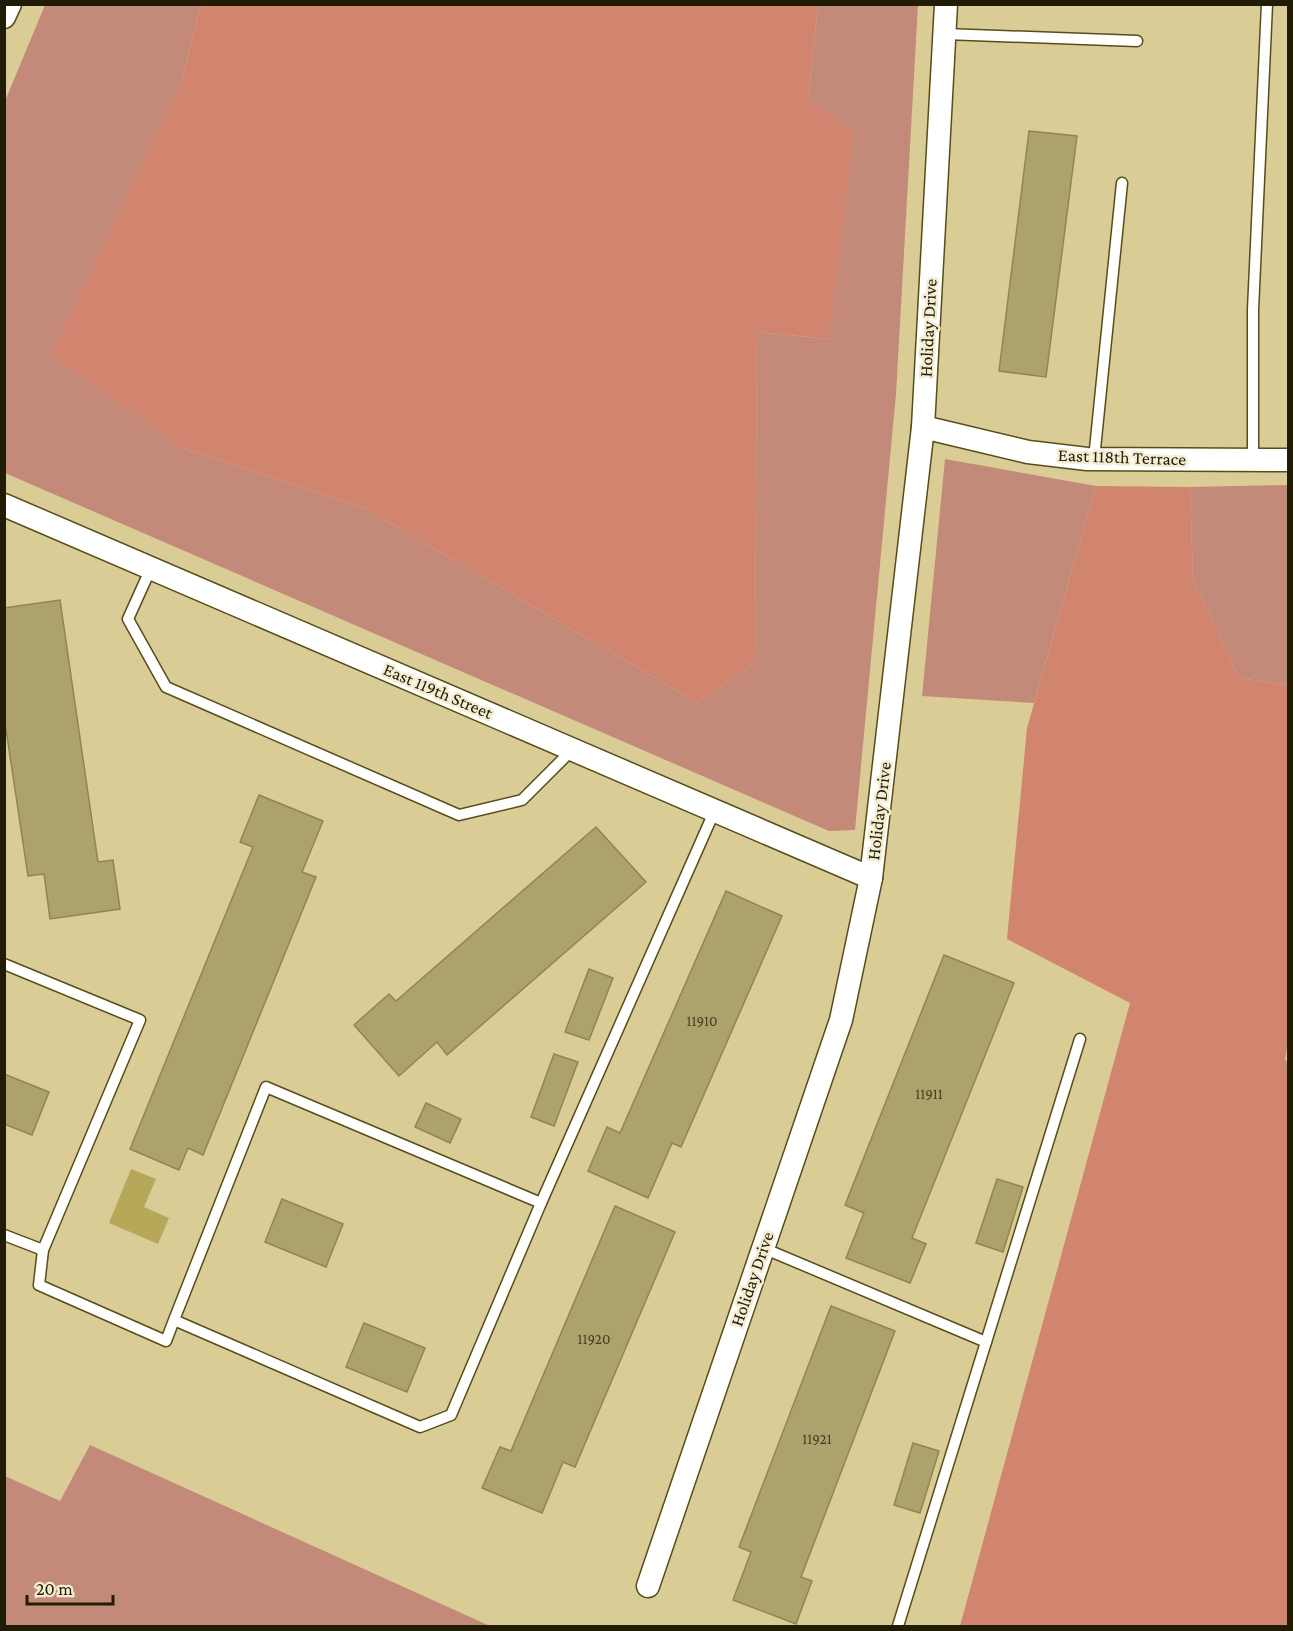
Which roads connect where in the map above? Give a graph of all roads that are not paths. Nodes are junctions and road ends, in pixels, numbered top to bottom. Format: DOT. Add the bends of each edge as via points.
graph roads {
  1 [pos="10,4"];
  2 [pos="946,4"];
  3 [pos="1267,4"];
  4 [pos="4,17"];
  5 [pos="945,34"];
  6 [pos="1137,41"];
  7 [pos="1122,183"];
  8 [pos="923,427"];
  9 [pos="1094,459"];
  10 [pos="1253,460"];
  11 [pos="1288,460"];
  12 [pos="4,505"];
  13 [pos="151,568"];
  14 [pos="573,749"];
  15 [pos="715,810"];
  16 [pos="871,878"];
  17 [pos="4,964"];
  18 [pos="1080,1039"];
  19 [pos="541,1203"];
  20 [pos="4,1235"];
  21 [pos="763,1248"];
  22 [pos="43,1250"];
  23 [pos="174,1320"];
  24 [pos="986,1342"];
  25 [pos="648,1586"];
  26 [pos="898,1626"];
  1 -- 4 [label="street"];
  2 -- 5 [label="street, Holiday Drive"];
  3 -- 10 [label="lane" via="1253,310"];
  5 -- 6 [label="lane"];
  5 -- 8 [label="street, Holiday Drive"];
  7 -- 9 [label="lane"];
  8 -- 9 [label="street, East 118th Terrace" via="1028,452"];
  8 -- 16 [label="street, Holiday Drive"];
  9 -- 10 [label="street, East 118th Terrace"];
  10 -- 11 [label="street, East 118th Terrace"];
  12 -- 13 [label="street, East 119th Street"];
  13 -- 14 [label="street, East 119th Street"];
  13 -- 14 [label="lane" via="128,619 166,687 459,815 522,800"];
  14 -- 15 [label="street, East 119th Street"];
  15 -- 16 [label="street, East 119th Street"];
  15 -- 19 [label="lane"];
  16 -- 21 [label="street, Holiday Drive" via="841,1020"];
  17 -- 22 [label="lane" via="140,1020"];
  18 -- 24 [label="lane"];
  19 -- 23 [label="lane" via="451,1415 420,1427"];
  19 -- 23 [label="lane" via="266,1087"];
  20 -- 22 [label="lane"];
  21 -- 24 [label="lane"];
  21 -- 25 [label="street, Holiday Drive"];
  22 -- 23 [label="lane" via="39,1285 166,1341"];
  24 -- 26 [label="lane"];
}
